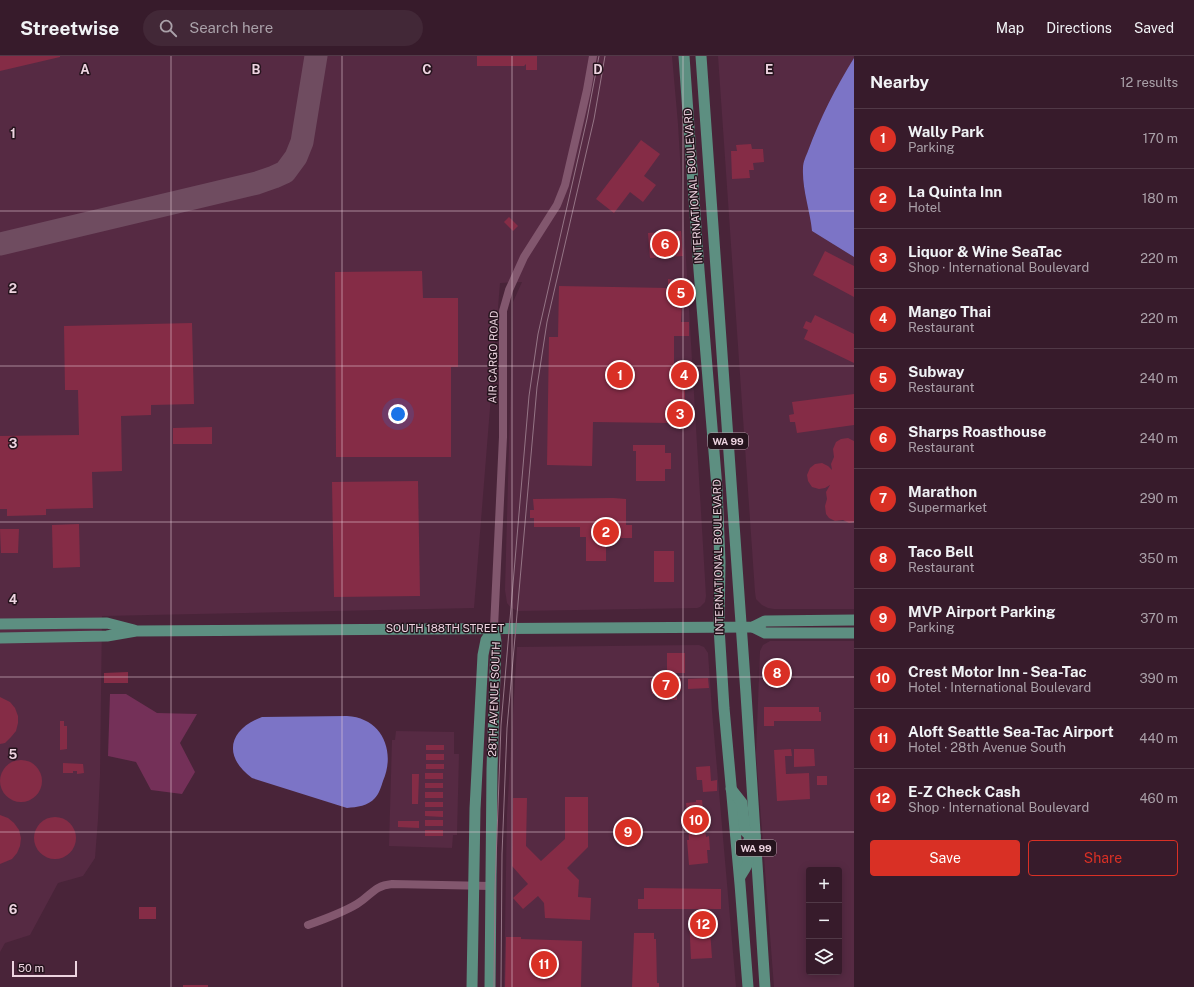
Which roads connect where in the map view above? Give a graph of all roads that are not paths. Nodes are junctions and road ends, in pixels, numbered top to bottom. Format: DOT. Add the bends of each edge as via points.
graph roads {
  1 [pos="593,56"];
  2 [pos="684,56"];
  3 [pos="701,56"];
  4 [pos="854,620"];
  5 [pos="0,624"];
  6 [pos="742,626"];
  7 [pos="719,627"];
  8 [pos="753,627"];
  9 [pos="494,628"];
  10 [pos="136,631"];
  11 [pos="854,633"];
  12 [pos="0,638"];
  13 [pos="732,789"];
  14 [pos="755,836"];
  15 [pos="740,878"];
  16 [pos="474,886"];
  17 [pos="491,886"];
  18 [pos="308,925"];
  19 [pos="472,987"];
  20 [pos="490,987"];
  21 [pos="748,987"];
  22 [pos="764,987"];
  1 -- 9 [label="street, AIR CARGO ROAD" via="561,196 524,257 509,290 503,311 503,437"];
  2 -- 7 [label="main road, INTERNATIONAL BOULEVARD / WA 99" via="717,488"];
  3 -- 6 [label="main road, INTERNATIONAL BOULEVARD / WA 99"];
  4 -- 8 [label="main road, SOUTH 188TH STREET" via="765,621"];
  5 -- 10 [label="main road, SOUTH 188TH STREET" via="106,623"];
  6 -- 7 [label="main road, SOUTH 188TH STREET"];
  6 -- 8 [label="main road, SOUTH 188TH STREET"];
  6 -- 14 [label="main road, INTERNATIONAL BOULEVARD / WA 99"];
  7 -- 9 [label="main road, SOUTH 188TH STREET"];
  7 -- 13 [label="main road, INTERNATIONAL BOULEVARD / WA 99"];
  8 -- 11 [label="main road, SOUTH 188TH STREET" via="765,633"];
  9 -- 10 [label="main road, SOUTH 188TH STREET"];
  9 -- 16 [label="main road, 28TH AVENUE SOUTH" via="486,640 483,655 475,784"];
  9 -- 17 [label="main road, 28TH AVENUE SOUTH" via="496,642"];
  10 -- 12 [label="main road, SOUTH 188TH STREET" via="107,636"];
  13 -- 14 [label="main road" via="742,803 745,831"];
  13 -- 15 [label="main road, INTERNATIONAL BOULEVARD / WA 99"];
  14 -- 15 [label="main road" via="747,845 748,862"];
  14 -- 22 [label="main road, INTERNATIONAL BOULEVARD / WA 99"];
  15 -- 21 [label="main road, INTERNATIONAL BOULEVARD / WA 99"];
  16 -- 17 [label="street"];
  16 -- 18 [label="street" via="384,885 359,903"];
  16 -- 19 [label="main road, 28TH AVENUE SOUTH"];
  17 -- 20 [label="main road, 28TH AVENUE SOUTH"];
}
